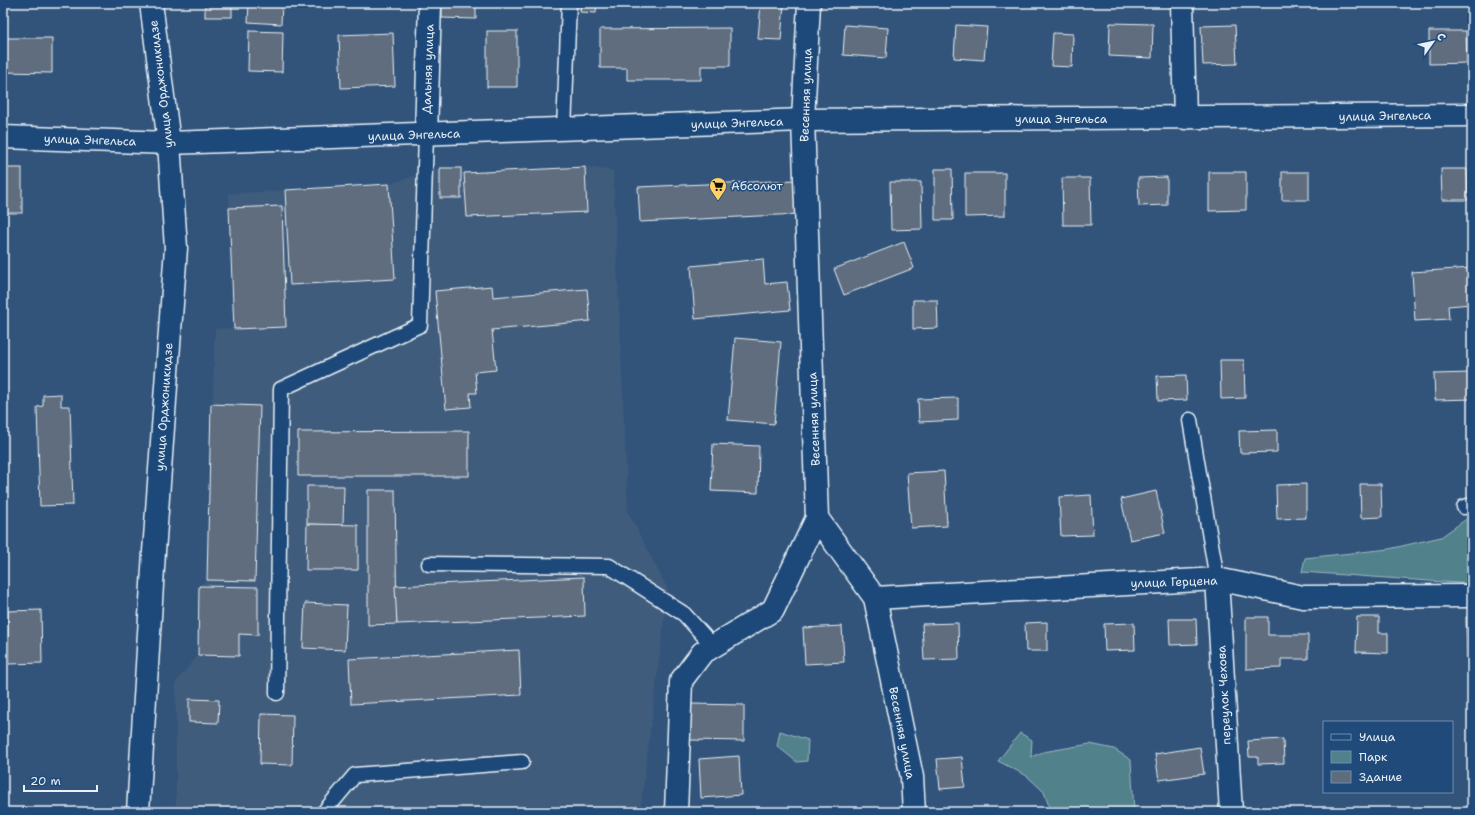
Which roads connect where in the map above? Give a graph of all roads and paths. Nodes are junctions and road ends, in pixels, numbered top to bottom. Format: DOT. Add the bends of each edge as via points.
graph roads {
  1 [pos="151,3"];
  2 [pos="430,3"];
  3 [pos="569,3"];
  4 [pos="809,3"];
  5 [pos="1182,3"];
  6 [pos="1472,115"];
  7 [pos="1185,118"];
  8 [pos="803,120"];
  9 [pos="564,130"];
  10 [pos="426,135"];
  11 [pos="3,137"];
  12 [pos="169,144"];
  13 [pos="1190,420"];
  14 [pos="817,518"];
  15 [pos="429,564"];
  16 [pos="1217,579"];
  17 [pos="1472,596"];
  18 [pos="875,598"];
  19 [pos="713,646"];
  20 [pos="277,693"];
  21 [pos="522,762"];
  22 [pos="138,812"];
  23 [pos="324,812"];
  24 [pos="676,812"];
  25 [pos="914,812"];
  26 [pos="1231,812"];
  1 -- 12 [label="street, улица Орджоникидзе"];
  2 -- 10 [label="street, Дальняя улица"];
  3 -- 9 [label="lane"];
  4 -- 8 [label="street, Весенняя улица"];
  5 -- 7 [label="street"];
  6 -- 7 [label="street, улица Энгельса"];
  7 -- 8 [label="street, улица Энгельса"];
  8 -- 9 [label="street, улица Энгельса"];
  8 -- 14 [label="street, Весенняя улица"];
  9 -- 10 [label="street, улица Энгельса"];
  10 -- 12 [label="street, улица Энгельса"];
  10 -- 20 [label="lane" via="420,325 281,389"];
  11 -- 12 [label="street, улица Энгельса"];
  12 -- 22 [label="street, улица Орджоникидзе" via="176,248"];
  13 -- 16 [label="lane"];
  14 -- 18 [label="street, Весенняя улица"];
  14 -- 19 [label="street" via="773,610"];
  15 -- 19 [label="lane" via="609,566 684,614"];
  16 -- 17 [label="street, улица Герцена" via="1303,597"];
  16 -- 18 [label="street, улица Герцена"];
  16 -- 26 [label="street, переулок Чехова"];
  18 -- 25 [label="street, Весенняя улица" via="912,777"];
  19 -- 24 [label="street" via="702,653 681,681"];
  21 -- 23 [label="lane" via="355,775"];
}
